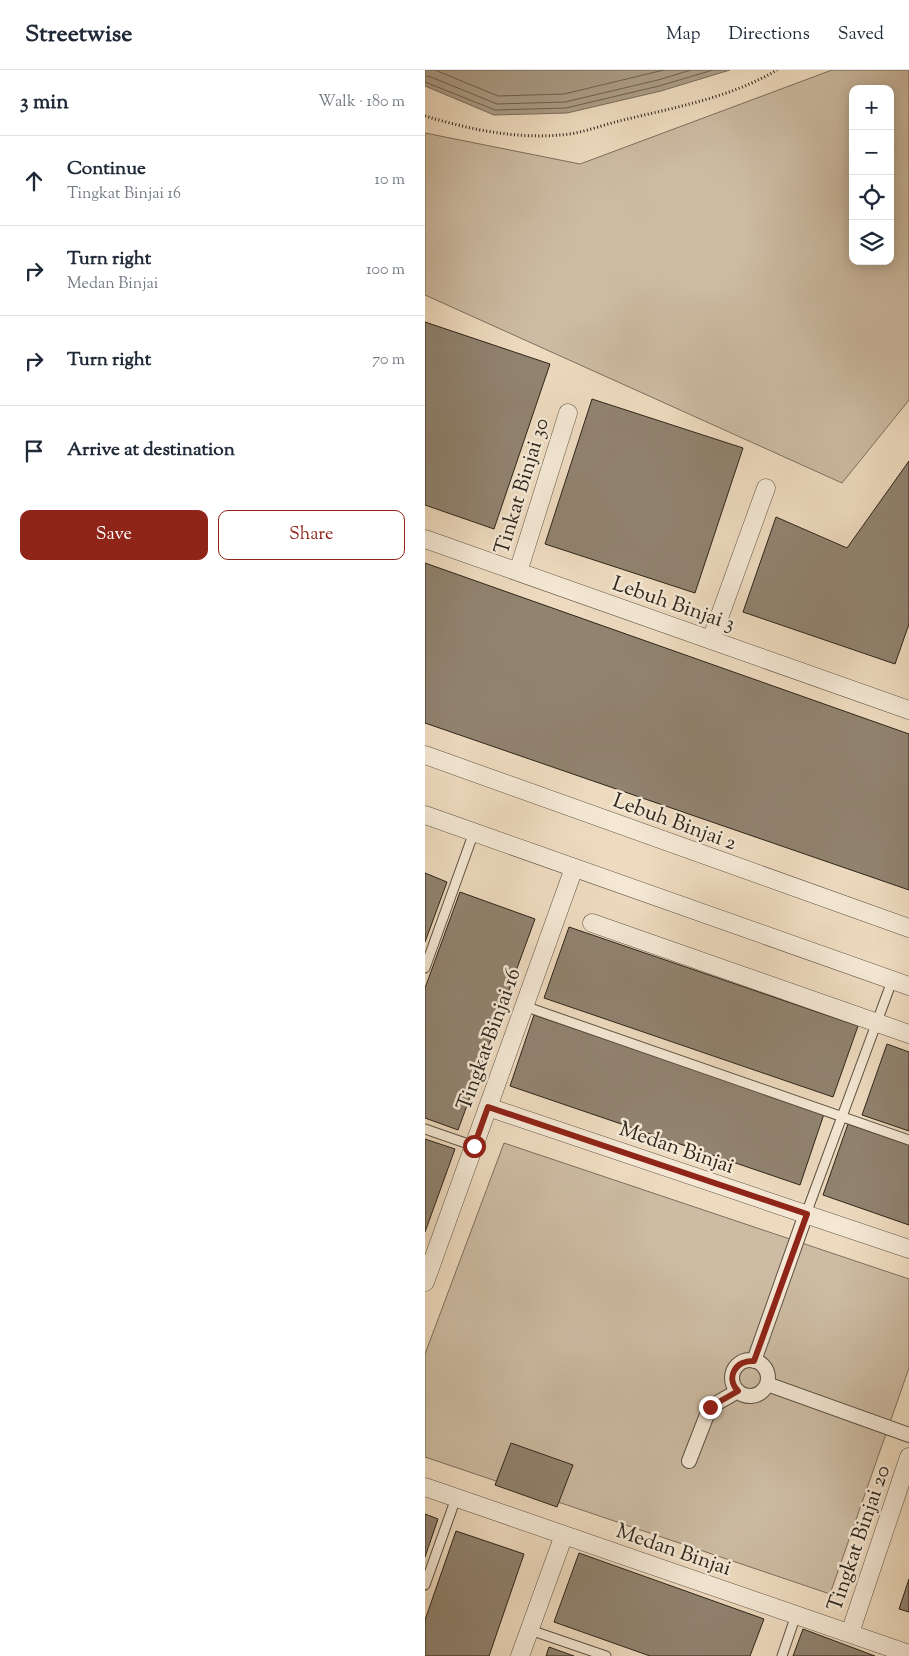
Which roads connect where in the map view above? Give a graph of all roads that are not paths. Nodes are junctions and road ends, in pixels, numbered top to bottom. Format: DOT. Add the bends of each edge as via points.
graph roads {
  1 [pos="568,413"];
  2 [pos="766,488"];
  3 [pos="425,540"];
  4 [pos="518,572"];
  5 [pos="711,640"];
  6 [pos="908,707"];
  7 [pos="425,756"];
  8 [pos="425,815"];
  9 [pos="474,832"];
  10 [pos="573,868"];
  11 [pos="592,923"];
  12 [pos="909,928"];
  13 [pos="425,968"];
  14 [pos="905,985"];
  15 [pos="524,1006"];
  16 [pos="877,1023"];
  17 [pos="909,1034"];
  18 [pos="488,1107"];
  19 [pos="843,1117"];
  20 [pos="425,1129"];
  21 [pos="909,1140"];
  22 [pos="474,1146"];
  23 [pos="807,1214"];
  24 [pos="909,1249"];
  25 [pos="425,1282"];
  26 [pos="754,1361"];
  27 [pos="767,1384"];
  28 [pos="738,1391"];
  29 [pos="909,1435"];
  30 [pos="909,1457"];
  31 [pos="689,1461"];
  32 [pos="425,1487"];
  33 [pos="456,1498"];
  34 [pos="564,1535"];
  35 [pos="425,1585"];
  36 [pos="796,1615"];
  37 [pos="530,1630"];
  38 [pos="850,1633"];
  39 [pos="909,1654"];
  40 [pos="520,1656"];
  41 [pos="606,1656"];
  42 [pos="782,1656"];
  1 -- 4 [label="street, Tinkat Binjai 30"];
  2 -- 5 [label="street"];
  3 -- 4 [label="street, Lebuh Binjai 3"];
  4 -- 5 [label="street, Lebuh Binjai 3"];
  5 -- 6 [label="street, Lebuh Binjai 3"];
  7 -- 12 [label="street, Lebuh Binjai 2"];
  8 -- 9 [label="street"];
  9 -- 10 [label="street"];
  9 -- 13 [label="lane"];
  10 -- 14 [label="street"];
  10 -- 15 [label="street, Tingkat Binjai 16"];
  11 -- 16 [label="street"];
  14 -- 16 [label="lane"];
  15 -- 18 [label="street, Tingkat Binjai 16"];
  15 -- 19 [label="lane"];
  16 -- 17 [label="street"];
  16 -- 19 [label="lane"];
  18 -- 22 [label="street, Tingkat Binjai 16"];
  18 -- 23 [label="street, Medan Binjai"];
  19 -- 21 [label="lane"];
  19 -- 23 [label="lane"];
  20 -- 22 [label="lane"];
  22 -- 25 [label="street, Tingkat Binjai 16"];
  23 -- 24 [label="street, Medan Binjai"];
  23 -- 26 [label="street"];
  26 -- 27 [label="street" via="767,1370"];
  26 -- 28 [label="street" via="742,1362 734,1371 733,1383"];
  27 -- 28 [label="street" via="763,1391 752,1396"];
  27 -- 29 [label="street"];
  28 -- 31 [label="street" via="710,1407"];
  30 -- 38 [label="street, Tingkat Binjai 20"];
  32 -- 33 [label="street, Medan Binjai"];
  33 -- 34 [label="street, Medan Binjai"];
  33 -- 35 [label="lane"];
  34 -- 36 [label="street, Medan Binjai"];
  34 -- 37 [label="street"];
  36 -- 38 [label="street, Medan Binjai"];
  36 -- 42 [label="lane"];
  37 -- 40 [label="street"];
  37 -- 41 [label="lane"];
  38 -- 39 [label="street, Medan Binjai"];
}
